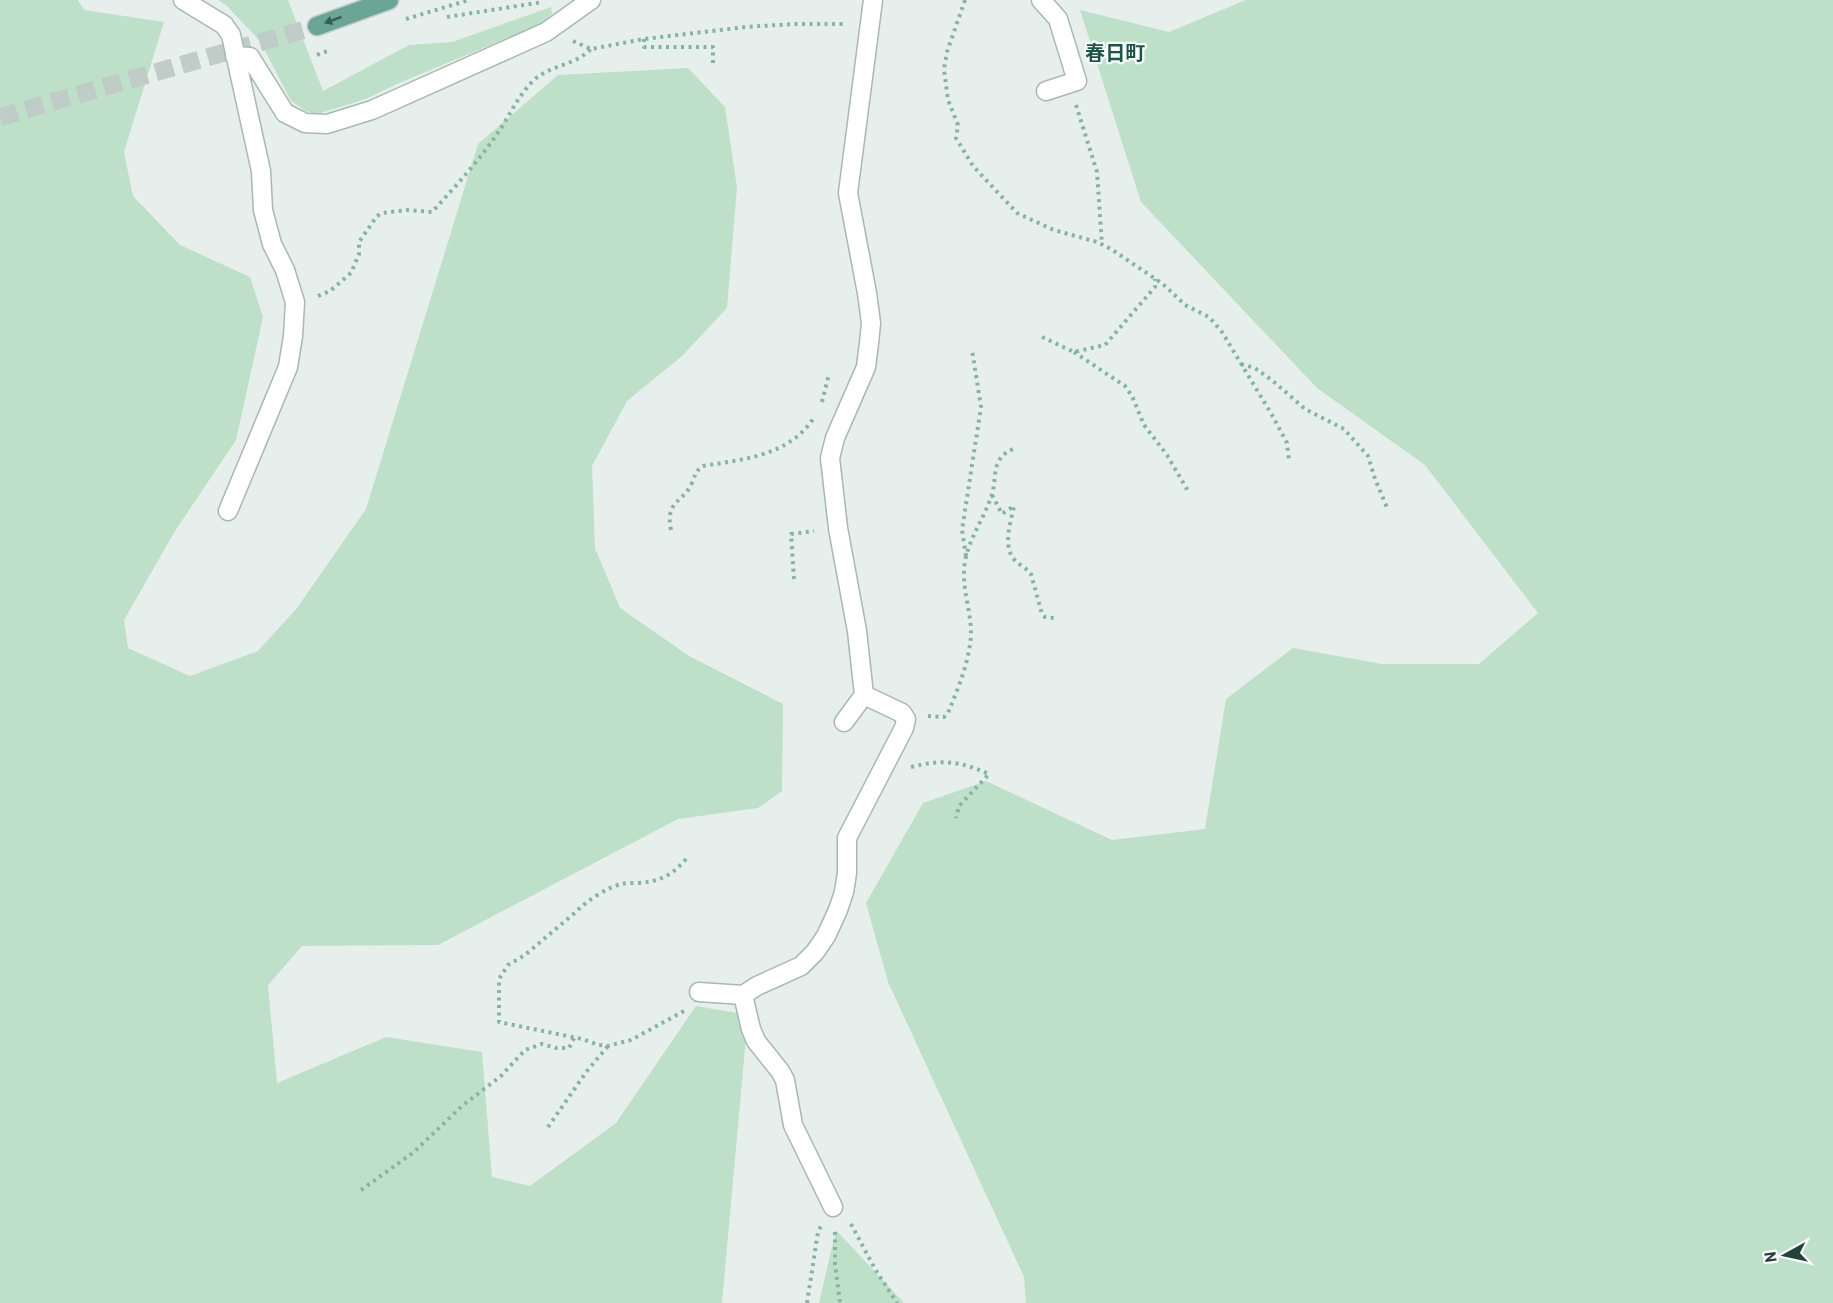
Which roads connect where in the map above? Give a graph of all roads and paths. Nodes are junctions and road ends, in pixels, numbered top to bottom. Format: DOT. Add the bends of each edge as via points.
graph roads {
  1 [pos="183,0"];
  2 [pos="389,0"];
  3 [pos="591,0"];
  4 [pos="873,0"];
  5 [pos="965,0"];
  6 [pos="1041,0"];
  7 [pos="549,1"];
  8 [pos="447,17"];
  9 [pos="869,23"];
  10 [pos="317,26"];
  11 [pos="552,28"];
  12 [pos="644,39"];
  13 [pos="591,49"];
  14 [pos="235,56"];
  15 [pos="713,65"];
  16 [pos="1070,83"];
  17 [pos="1046,91"];
  18 [pos="1102,245"];
  19 [pos="1154,279"];
  20 [pos="295,302"];
  21 [pos="1042,337"];
  22 [pos="972,350"];
  23 [pos="1074,352"];
  24 [pos="1240,364"];
  25 [pos="829,374"];
  26 [pos="832,384"];
  27 [pos="822,402"];
  28 [pos="1015,448"];
  29 [pos="1289,460"];
  30 [pos="1188,491"];
  31 [pos="992,495"];
  32 [pos="1388,510"];
  33 [pos="228,512"];
  34 [pos="838,528"];
  35 [pos="671,530"];
  36 [pos="966,556"];
  37 [pos="794,579"];
  38 [pos="1054,618"];
  39 [pos="864,695"];
  40 [pos="906,719"];
  41 [pos="844,722"];
  42 [pos="905,769"];
  43 [pos="956,818"];
  44 [pos="686,859"];
  45 [pos="706,992"];
  46 [pos="743,995"];
  47 [pos="574,1038"];
  48 [pos="608,1046"];
  49 [pos="548,1126"];
  50 [pos="361,1190"];
  51 [pos="833,1207"];
  52 [pos="807,1303"];
  53 [pos="840,1303"];
  54 [pos="897,1303"];
  1 -- 14 [label="street" via="224,25 231,35"];
  2 -- 10 [label="main road, one-way"];
  3 -- 11 [label="street"];
  4 -- 9 [label="street"];
  5 -- 18 [label="path" via="944,69 948,100 958,125 956,138 981,177 1017,213"];
  6 -- 16 [label="street" via="1058,20 1077,81"];
  7 -- 8 [label="path"];
  9 -- 12 [label="path" via="746,27"];
  9 -- 34 [label="street" via="848,193 871,323 866,367 830,458"];
  11 -- 13 [label="path"];
  11 -- 14 [label="street" via="372,110 327,124 305,123 285,113 250,57"];
  12 -- 13 [label="path"];
  12 -- 15 [label="path" via="644,47 713,47"];
  13 -- 20 [label="path" via="583,58 542,73 531,83 461,181 432,212 407,210 377,216 359,242 351,273 330,291"];
  14 -- 20 [label="street" via="261,171 263,210"];
  16 -- 17 [label="street"];
  16 -- 18 [label="path" via="1097,172"];
  18 -- 19 [label="path"];
  19 -- 23 [label="path" via="1155,287 1105,345"];
  19 -- 24 [label="path" via="1185,305 1209,317"];
  20 -- 33 [label="street" via="288,367"];
  21 -- 23 [label="path"];
  22 -- 36 [label="path" via="981,407 962,531"];
  23 -- 30 [label="path" via="1125,386 1144,425"];
  24 -- 29 [label="path" via="1284,436"];
  24 -- 32 [label="path" via="1273,381 1305,410 1344,429 1368,456"];
  25 -- 27 [label="path"];
  26 -- 27 [label="path"];
  27 -- 35 [label="path" via="810,424 785,447 697,470 690,487 672,508"];
  28 -- 31 [label="path" via="1000,458"];
  31 -- 36 [label="path"];
  31 -- 38 [label="path" via="1002,514 1014,506 1009,530 1011,554 1031,574 1042,614"];
  34 -- 37 [label="path" via="791,534"];
  34 -- 39 [label="street"];
  36 -- 40 [label="path" via="964,577 971,642 958,687 944,717"];
  39 -- 40 [label="street" via="902,713"];
  39 -- 41 [label="street"];
  40 -- 46 [label="street" via="847,838 844,892 826,936 801,966"];
  42 -- 43 [label="path" via="950,761 989,774 959,806"];
  44 -- 47 [label="path" via="668,877 621,884 583,904 508,965 499,979 499,1022"];
  45 -- 46 [label="street"];
  45 -- 48 [label="path" via="702,1002 631,1040"];
  46 -- 51 [label="street" via="756,1041 785,1080 793,1125"];
  47 -- 48 [label="path"];
  47 -- 50 [label="path" via="568,1048 542,1044 525,1050 414,1152"];
  48 -- 49 [label="path"];
  51 -- 52 [label="path" via="818,1232"];
  51 -- 53 [label="path"];
  51 -- 54 [label="path" via="853,1225"];
}
